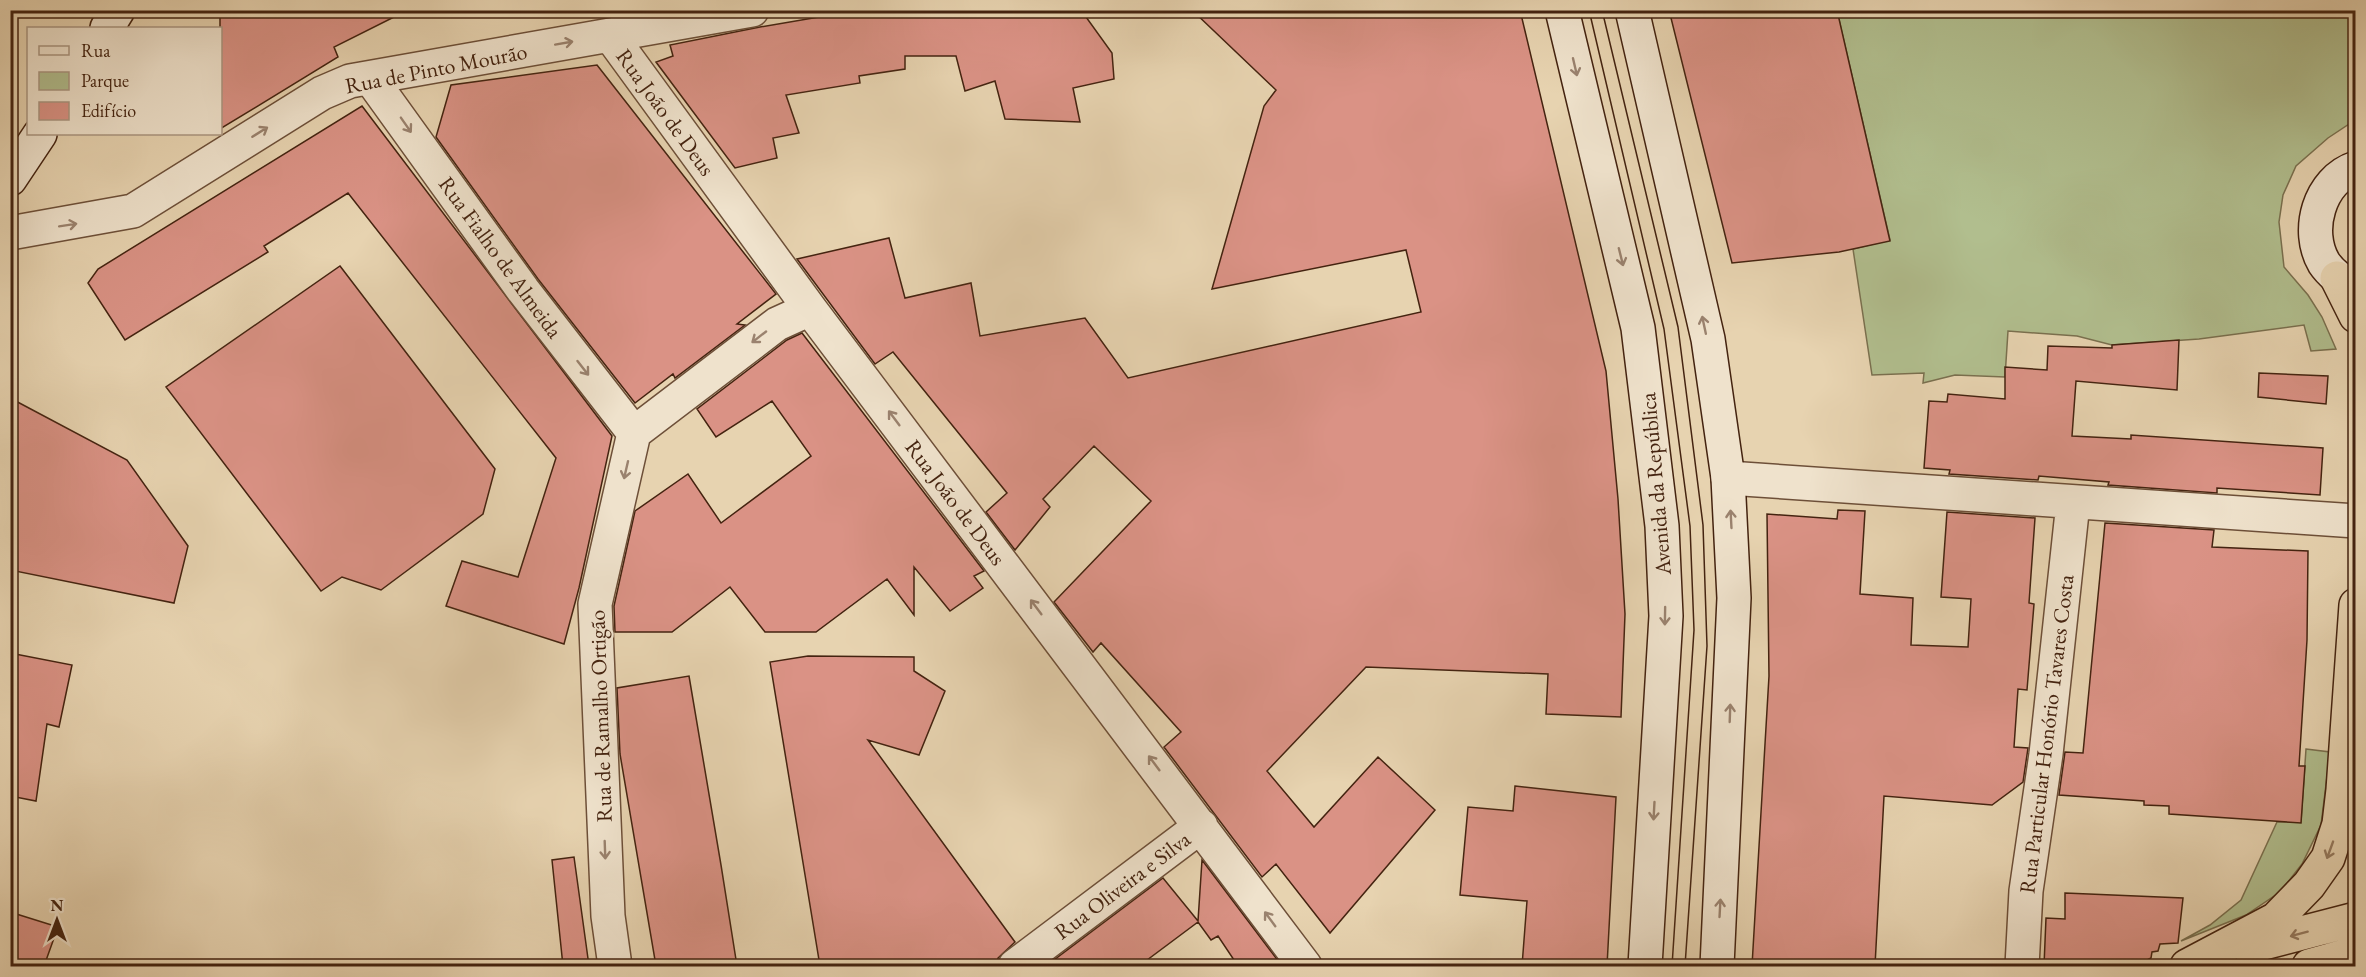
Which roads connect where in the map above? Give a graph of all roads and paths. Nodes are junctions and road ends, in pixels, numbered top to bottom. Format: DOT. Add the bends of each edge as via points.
graph roads {
  1 [pos="752,10"];
  2 [pos="1562,10"];
  3 [pos="1632,10"];
  4 [pos="610,35"];
  5 [pos="371,79"];
  6 [pos="39,135"];
  7 [pos="2355,168"];
  8 [pos="10,179"];
  9 [pos="10,233"];
  10 [pos="2346,284"];
  11 [pos="810,309"];
  12 [pos="2355,316"];
  13 [pos="634,433"];
  14 [pos="1728,478"];
  15 [pos="2073,503"];
  16 [pos="2355,521"];
  17 [pos="2355,605"];
  18 [pos="1201,826"];
  19 [pos="2355,919"];
  20 [pos="2355,952"];
  21 [pos="2195,963"];
  22 [pos="615,966"];
  23 [pos="1015,966"];
  24 [pos="1305,966"];
  25 [pos="1645,966"];
  26 [pos="1717,966"];
  27 [pos="2022,966"];
  28 [pos="2309,966"];
  1 -- 4 [label="street, Rua de Pinto Mourão"];
  2 -- 25 [label="street, Avenida da República, one-way" via="1638,328 1662,526 1666,616"];
  14 -- 3 [label="street, one-way" via="1707,339"];
  5 -- 4 [label="street, Rua de Pinto Mourão, one-way"];
  4 -- 11 [label="street, Rua João de Deus"];
  9 -- 5 [label="street, Rua de Pinto Mourão, one-way" via="133,211 322,93 350,81"];
  5 -- 13 [label="street, Rua Fialho de Almeida, one-way" via="523,290"];
  6 -- 8 [label="street"];
  7 -- 10 [label="street" via="2332,183 2315,221 2316,242 2324,262"];
  10 -- 12 [label="highway"];
  11 -- 13 [label="street, one-way" via="777,324"];
  18 -- 11 [label="street, Rua João de Deus, one-way"];
  13 -- 22 [label="street, Rua de Ramalho Ortigão, one-way" via="595,604 608,916"];
  14 -- 15 [label="street"];
  26 -- 14 [label="street, one-way" via="1734,598"];
  15 -- 16 [label="street"];
  15 -- 27 [label="street, Rua Particular Honório Tavares Costa" via="2046,754 2026,891"];
  17 -- 21 [label="highway, one-way" via="2343,790 2339,824 2328,858 2276,919"];
  18 -- 23 [label="street, Rua Oliveira e Silva"];
  24 -- 18 [label="street, Rua João de Deus, one-way"];
  19 -- 21 [label="highway, one-way"];
  20 -- 28 [label="highway"];
}
